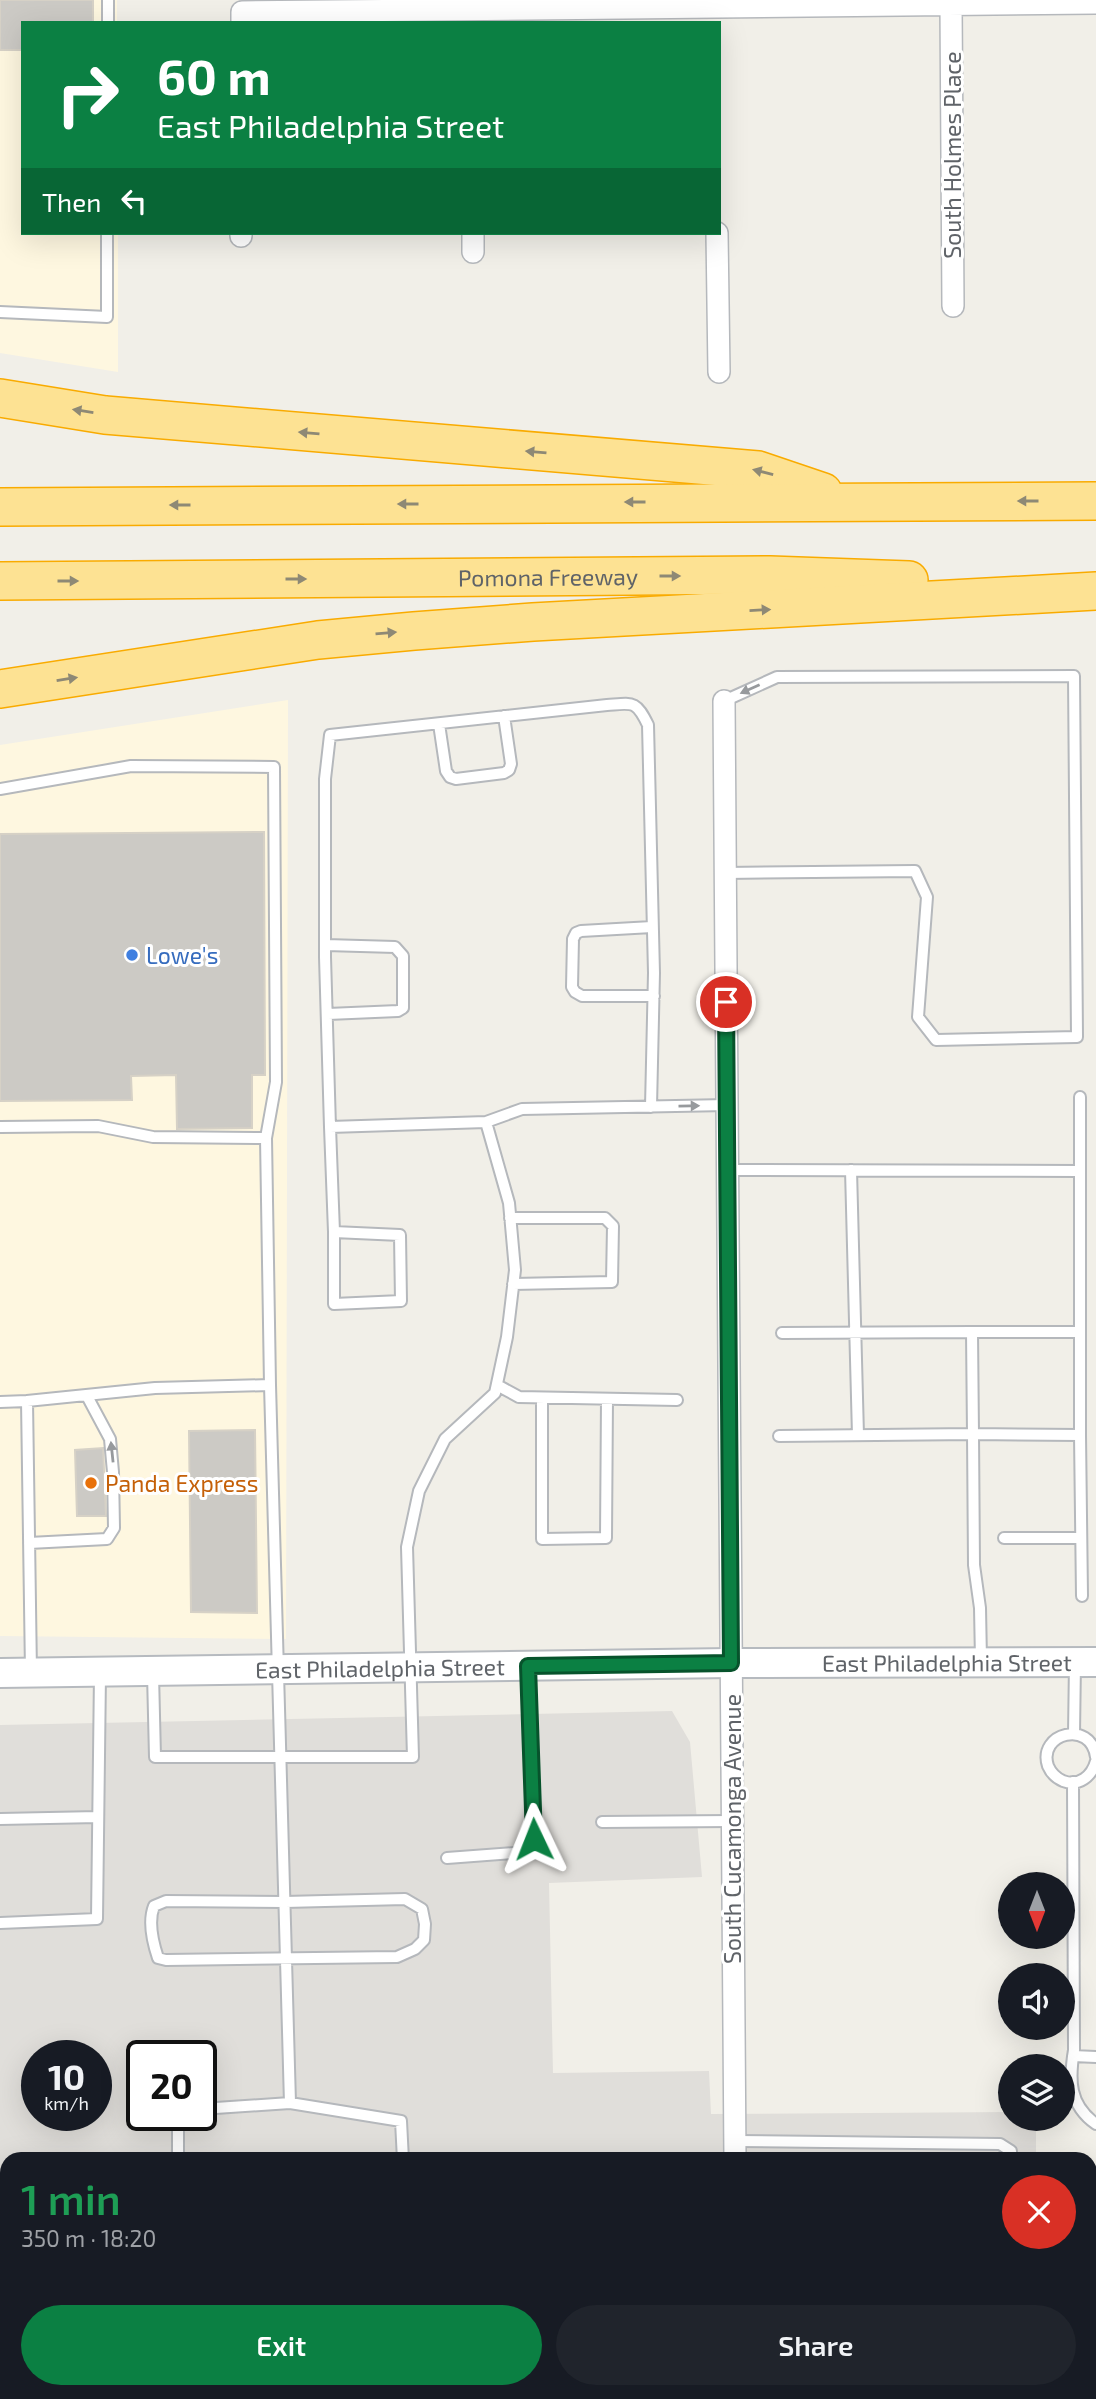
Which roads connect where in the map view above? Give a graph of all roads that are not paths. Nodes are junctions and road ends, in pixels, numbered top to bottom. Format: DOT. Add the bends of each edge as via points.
graph roads {
  1 [pos="108,0"];
  2 [pos="1096,3"];
  3 [pos="951,4"];
  4 [pos="715,10"];
  5 [pos="242,11"];
  6 [pos="472,16"];
  7 [pos="108,21"];
  8 [pos="107,235"];
  9 [pos="717,235"];
  10 [pos="953,306"];
  11 [pos="0,312"];
  12 [pos="719,372"];
  13 [pos="0,398"];
  14 [pos="851,501"];
  15 [pos="1096,501"];
  16 [pos="0,507"];
  17 [pos="0,581"];
  18 [pos="1096,589"];
  19 [pos="0,689"];
  20 [pos="724,701"];
  21 [pos="504,716"];
  22 [pos="439,724"];
  23 [pos="0,789"];
  24 [pos="725,873"];
  25 [pos="652,928"];
  26 [pos="326,945"];
  27 [pos="654,996"];
  28 [pos="328,1014"];
  29 [pos="1080,1097"];
  30 [pos="727,1105"];
  31 [pos="651,1107"];
  32 [pos="486,1122"];
  33 [pos="0,1127"];
  34 [pos="330,1127"];
  35 [pos="266,1138"];
  36 [pos="728,1170"];
  37 [pos="851,1170"];
  38 [pos="1080,1171"];
  39 [pos="510,1218"];
  40 [pos="334,1231"];
  41 [pos="513,1284"];
  42 [pos="972,1332"];
  43 [pos="1080,1332"];
  44 [pos="782,1333"];
  45 [pos="855,1334"];
  46 [pos="270,1385"];
  47 [pos="497,1385"];
  48 [pos="87,1396"];
  49 [pos="542,1398"];
  50 [pos="607,1399"];
  51 [pos="677,1400"];
  52 [pos="27,1401"];
  53 [pos="0,1402"];
  54 [pos="973,1434"];
  55 [pos="858,1435"];
  56 [pos="1080,1435"];
  57 [pos="779,1436"];
  58 [pos="1004,1538"];
  59 [pos="1081,1538"];
  60 [pos="29,1543"];
  61 [pos="1082,1596"];
  62 [pos="1086,1662"];
  63 [pos="731,1663"];
  64 [pos="981,1663"];
  65 [pos="528,1666"];
  66 [pos="410,1668"];
  67 [pos="280,1670"];
  68 [pos="100,1671"];
  69 [pos="153,1671"];
  70 [pos="31,1672"];
  71 [pos="0,1673"];
  72 [pos="1073,1734"];
  73 [pos="282,1756"];
  74 [pos="1096,1759"];
  75 [pos="1073,1782"];
  76 [pos="98,1817"];
  77 [pos="0,1819"];
  78 [pos="732,1821"];
  79 [pos="601,1822"];
  80 [pos="447,1858"];
  81 [pos="285,1902"];
  82 [pos="0,1923"];
  83 [pos="286,1959"];
  84 [pos="1073,2054"];
  85 [pos="1075,2056"];
  86 [pos="1096,2057"];
  87 [pos="1075,2101"];
  88 [pos="290,2103"];
  89 [pos="217,2108"];
  90 [pos="1096,2124"];
  91 [pos="178,2131"];
  92 [pos="735,2150"];
  93 [pos="178,2152"];
  94 [pos="403,2152"];
  95 [pos="1011,2152"];
  1 -- 7 [label="lane"];
  2 -- 3 [label="street"];
  3 -- 4 [label="street"];
  3 -- 10 [label="street, South Holmes Place"];
  4 -- 6 [label="street"];
  5 -- 6 [label="street"];
  8 -- 11 [label="lane" via="107,317"];
  9 -- 12 [label="street"];
  14 -- 13 [label="highway, one-way" via="758,470 105,415"];
  15 -- 14 [label="highway, one-way"];
  14 -- 16 [label="highway, one-way"];
  17 -- 18 [label="highway, Pomona Freeway, one-way" via="770,575"];
  19 -- 18 [label="highway, one-way" via="318,640 414,631"];
  20 -- 24 [label="street, South Cucamonga Avenue"];
  24 -- 20 [label="lane, one-way" via="915,872 928,897 918,1017 936,1040 1077,1037 1074,676 777,677"];
  21 -- 22 [label="lane"];
  21 -- 22 [label="lane" via="511,764 505,773 450,777"];
  21 -- 25 [label="lane" via="630,704 640,709 648,725"];
  22 -- 26 [label="lane" via="330,735"];
  23 -- 35 [label="lane" via="131,766 274,767 276,1082"];
  24 -- 30 [label="street, South Cucamonga Avenue"];
  25 -- 27 [label="lane"];
  25 -- 27 [label="lane" via="576,933 572,987 582,996"];
  26 -- 28 [label="lane"];
  26 -- 28 [label="lane" via="396,947 403,956 402,1008"];
  27 -- 31 [label="lane"];
  28 -- 34 [label="lane"];
  29 -- 38 [label="lane"];
  31 -- 30 [label="lane, one-way"];
  30 -- 36 [label="street, South Cucamonga Avenue"];
  31 -- 32 [label="lane" via="522,1109"];
  32 -- 34 [label="lane"];
  32 -- 39 [label="lane"];
  33 -- 35 [label="lane" via="98,1126 153,1137"];
  34 -- 40 [label="lane"];
  35 -- 46 [label="lane"];
  36 -- 37 [label="lane"];
  36 -- 63 [label="street, South Cucamonga Avenue"];
  37 -- 38 [label="lane"];
  37 -- 45 [label="lane"];
  38 -- 43 [label="lane"];
  39 -- 41 [label="lane"];
  39 -- 41 [label="lane" via="605,1218 613,1226 612,1282"];
  40 -- 40 [label="lane" via="400,1235 401,1301 334,1304"];
  41 -- 47 [label="lane"];
  42 -- 43 [label="lane"];
  42 -- 45 [label="lane"];
  42 -- 54 [label="lane"];
  43 -- 56 [label="lane"];
  44 -- 45 [label="lane"];
  45 -- 55 [label="lane"];
  46 -- 48 [label="lane" via="155,1388"];
  46 -- 67 [label="lane"];
  47 -- 49 [label="lane" via="519,1397"];
  47 -- 66 [label="lane" via="495,1393 445,1439 419,1491 407,1547"];
  48 -- 52 [label="lane"];
  60 -- 48 [label="lane, one-way" via="107,1539 114,1528 110,1439"];
  49 -- 50 [label="lane"];
  49 -- 50 [label="lane" via="542,1539 606,1538"];
  50 -- 51 [label="lane"];
  52 -- 53 [label="lane"];
  52 -- 60 [label="lane"];
  54 -- 55 [label="lane"];
  54 -- 56 [label="lane"];
  54 -- 64 [label="lane" via="974,1565"];
  55 -- 57 [label="lane"];
  56 -- 59 [label="lane"];
  58 -- 59 [label="lane"];
  59 -- 61 [label="lane"];
  60 -- 70 [label="lane"];
  62 -- 64 [label="street, East Philadelphia Street"];
  62 -- 72 [label="lane"];
  63 -- 64 [label="street, East Philadelphia Street"];
  63 -- 65 [label="street, East Philadelphia Street"];
  63 -- 78 [label="street, South Cucamonga Avenue"];
  65 -- 66 [label="street, East Philadelphia Street"];
  65 -- 80 [label="lane" via="531,1848"];
  66 -- 67 [label="street, East Philadelphia Street"];
  66 -- 73 [label="lane" via="414,1756"];
  67 -- 69 [label="street, East Philadelphia Street"];
  67 -- 73 [label="lane"];
  68 -- 69 [label="street, East Philadelphia Street"];
  68 -- 70 [label="street, East Philadelphia Street"];
  68 -- 76 [label="lane"];
  69 -- 73 [label="lane" via="155,1757"];
  70 -- 71 [label="street, East Philadelphia Street"];
  72 -- 74 [label="lane" via="1088,1740"];
  72 -- 75 [label="lane" via="1057,1738 1047,1760 1054,1775"];
  73 -- 81 [label="lane"];
  74 -- 75 [label="lane" via="1090,1775"];
  75 -- 84 [label="lane"];
  76 -- 77 [label="lane"];
  76 -- 82 [label="lane" via="97,1919"];
  78 -- 79 [label="lane"];
  78 -- 92 [label="street, South Cucamonga Avenue"];
  81 -- 83 [label="lane"];
  81 -- 83 [label="lane" via="166,1901 152,1911 158,1958"];
  81 -- 83 [label="lane" via="405,1899 422,1909 425,1924 424,1940 397,1957"];
  83 -- 88 [label="lane"];
  85 -- 86 [label="lane"];
  87 -- 90 [label="lane"];
  88 -- 89 [label="lane"];
  88 -- 94 [label="lane" via="401,2121"];
  91 -- 93 [label="lane"];
  92 -- 95 [label="lane" via="1000,2144"];
}
